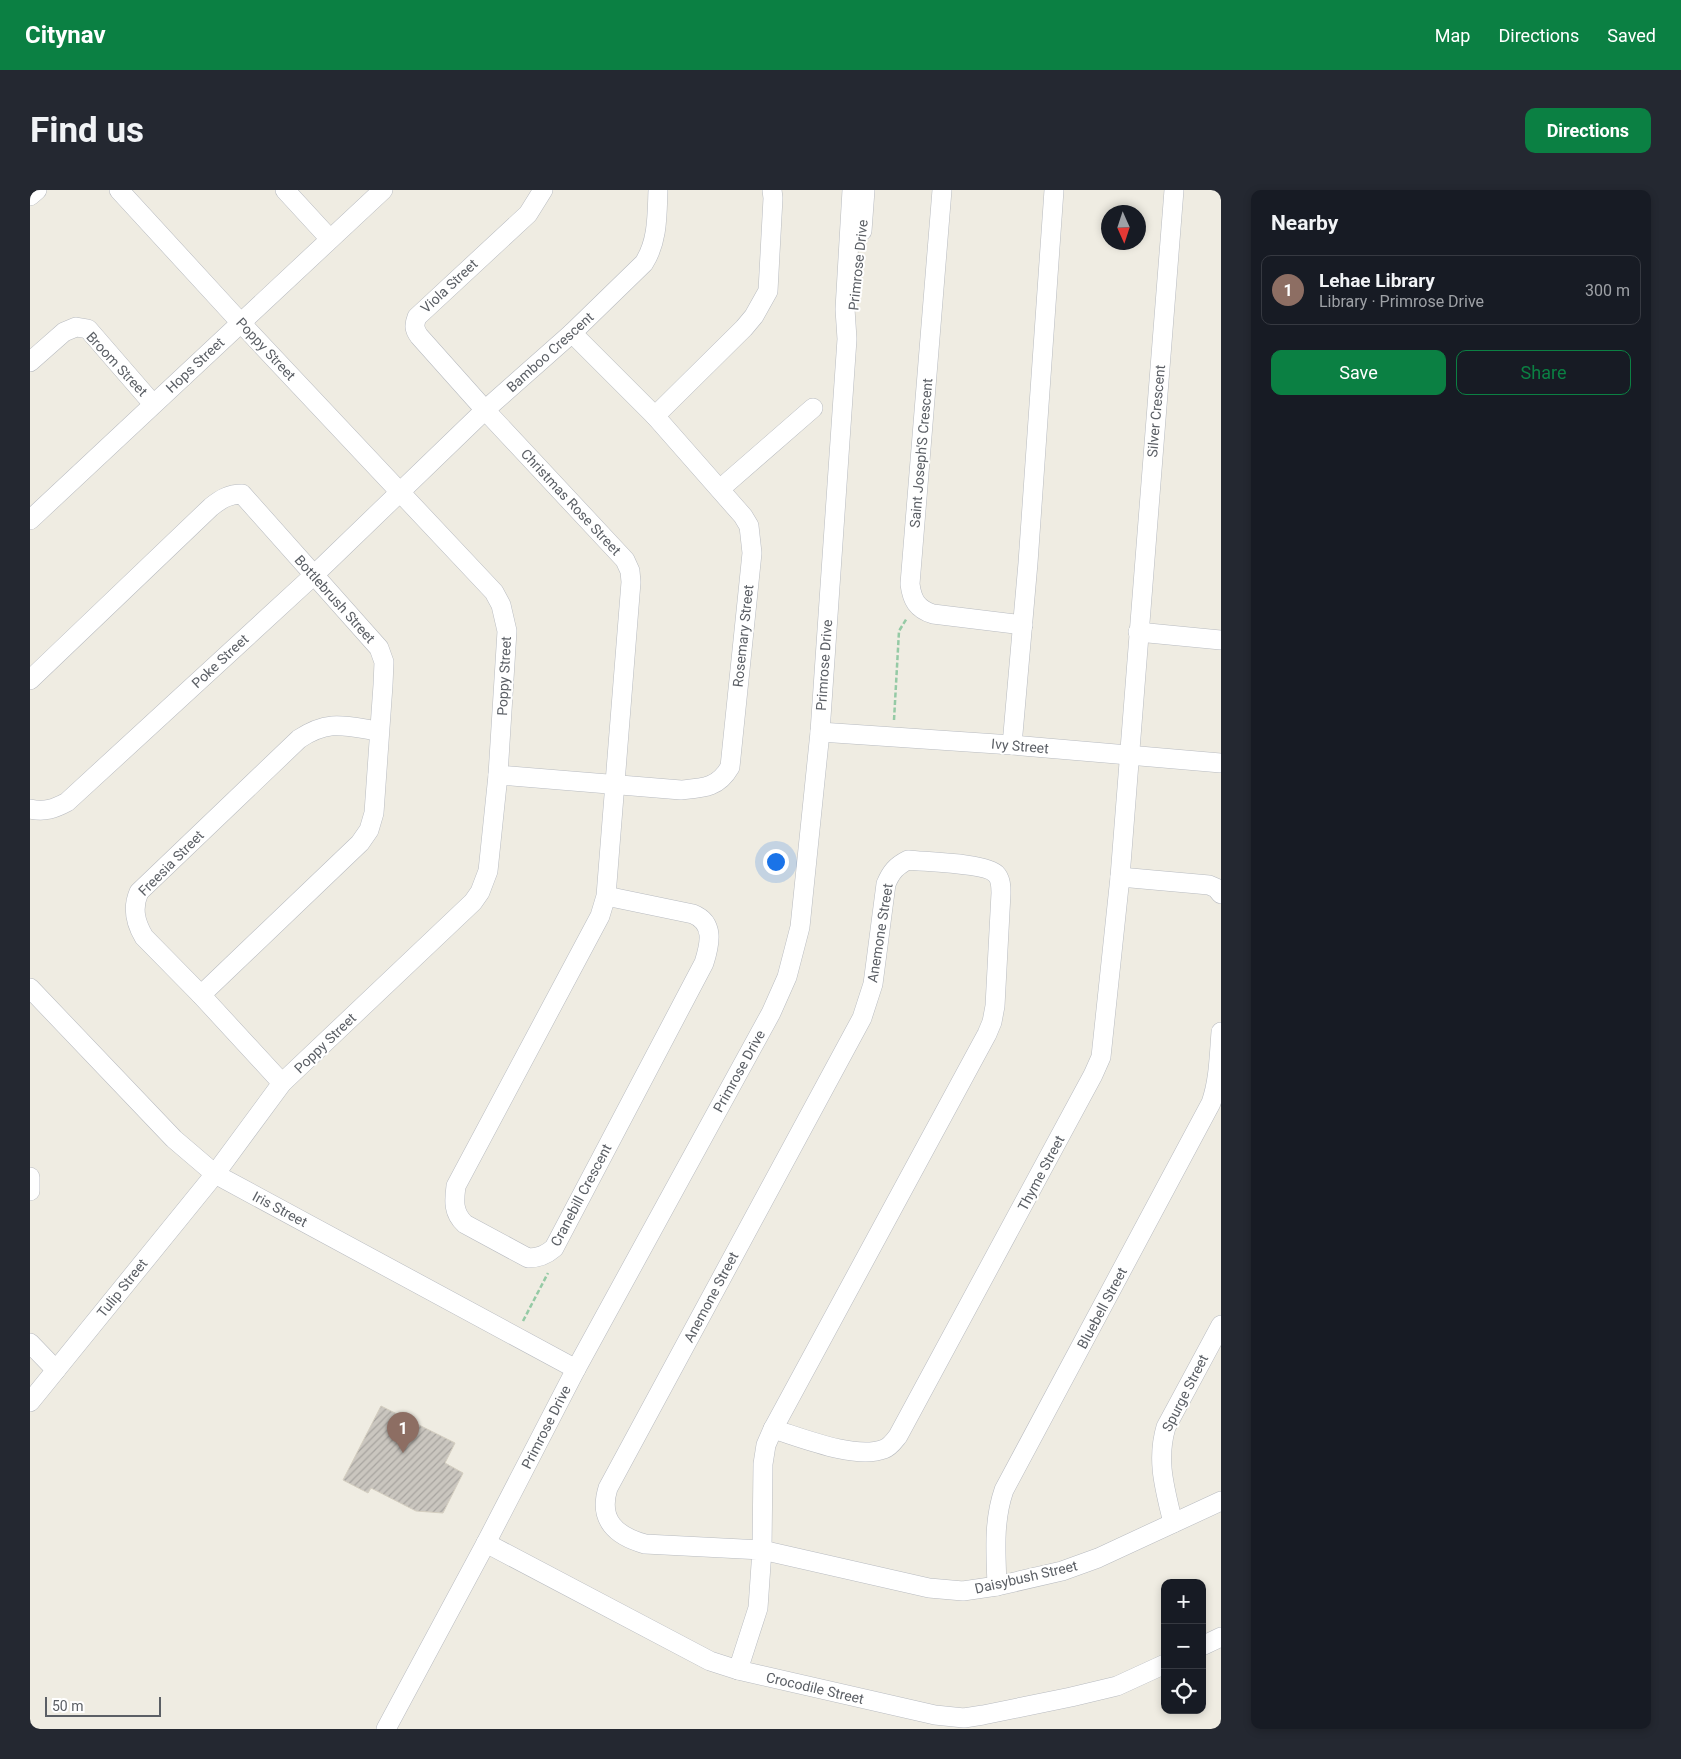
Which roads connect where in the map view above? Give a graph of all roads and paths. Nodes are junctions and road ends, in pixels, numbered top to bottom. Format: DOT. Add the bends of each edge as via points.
graph roads {
  1 [pos="37,190"];
  2 [pos="119,190"];
  3 [pos="285,190"];
  4 [pos="383,190"];
  5 [pos="543,190"];
  6 [pos="658,190"];
  7 [pos="772,190"];
  8 [pos="852,190"];
  9 [pos="865,190"];
  10 [pos="942,190"];
  11 [pos="1054,190"];
  12 [pos="1174,190"];
  13 [pos="30,196"];
  14 [pos="330,239"];
  15 [pos="241,323"];
  16 [pos="572,333"];
  17 [pos="847,339"];
  18 [pos="30,362"];
  19 [pos="153,404"];
  20 [pos="813,408"];
  21 [pos="486,410"];
  22 [pos="655,416"];
  23 [pos="720,489"];
  24 [pos="400,492"];
  25 [pos="30,520"];
  26 [pos="314,575"];
  27 [pos="917,605"];
  28 [pos="1023,625"];
  29 [pos="1138,632"];
  30 [pos="1221,640"];
  31 [pos="30,680"];
  32 [pos="380,731"];
  33 [pos="820,732"];
  34 [pos="893,737"];
  35 [pos="1012,745"];
  36 [pos="1130,756"];
  37 [pos="1221,763"];
  38 [pos="498,775"];
  39 [pos="616,785"];
  40 [pos="30,809"];
  41 [pos="1120,877"];
  42 [pos="1221,894"];
  43 [pos="606,896"];
  44 [pos="30,988"];
  45 [pos="202,995"];
  46 [pos="1221,1032"];
  47 [pos="282,1083"];
  48 [pos="215,1174"];
  49 [pos="30,1177"];
  50 [pos="30,1191"];
  51 [pos="548,1254"];
  52 [pos="1221,1325"];
  53 [pos="515,1336"];
  54 [pos="30,1343"];
  55 [pos="576,1369"];
  56 [pos="56,1370"];
  57 [pos="30,1402"];
  58 [pos="773,1429"];
  59 [pos="1221,1501"];
  60 [pos="1173,1523"];
  61 [pos="486,1543"];
  62 [pos="762,1550"];
  63 [pos="997,1586"];
  64 [pos="1221,1637"];
  65 [pos="1206,1644"];
  66 [pos="1161,1666"];
  67 [pos="738,1670"];
  68 [pos="386,1729"];
  1 -- 13 [label="street"];
  2 -- 15 [label="street, Poppy Street"];
  3 -- 14 [label="street"];
  4 -- 14 [label="street, Hops Street"];
  5 -- 21 [label="street, Viola Street" via="528,214 416,317 414,325 419,336"];
  6 -- 16 [label="street, Bamboo Crescent" via="657,224 651,253"];
  7 -- 22 [label="street" via="768,291 762,304 744,328"];
  8 -- 17 [label="street, Primrose Drive" via="845,308"];
  9 -- 17 [label="street, Primrose Drive" via="855,306"];
  10 -- 27 [label="street, Saint Joseph'S Crescent" via="910,584"];
  11 -- 28 [label="street"];
  12 -- 29 [label="street, Silver Crescent"];
  14 -- 15 [label="street, Hops Street"];
  15 -- 19 [label="street, Hops Street"];
  15 -- 24 [label="street, Poppy Street"];
  16 -- 21 [label="street, Bamboo Crescent"];
  16 -- 22 [label="street, Rosemary Street"];
  17 -- 33 [label="street, Primrose Drive"];
  18 -- 19 [label="street, Broom Street" via="64,332 76,327 88,329"];
  19 -- 25 [label="street, Hops Street"];
  20 -- 23 [label="street"];
  21 -- 24 [label="street, Bamboo Crescent"];
  21 -- 39 [label="street, Christmas Rose Street" via="625,560 630,571"];
  22 -- 23 [label="street, Rosemary Street"];
  23 -- 39 [label="street, Rosemary Street" via="749,526 752,553 730,767 719,780 702,788 682,790"];
  24 -- 26 [label="street, Poke Street"];
  24 -- 38 [label="street, Poppy Street" via="494,592 501,605 507,631"];
  26 -- 31 [label="street, Bottlebrush Street" via="242,494 233,494 211,507"];
  26 -- 32 [label="street, Bottlebrush Street" via="379,648 384,662"];
  26 -- 40 [label="street, Poke Street" via="67,802 54,809"];
  27 -- 28 [label="street" via="933,614"];
  27 -- 34 [label="path" via="899,631"];
  28 -- 35 [label="street"];
  29 -- 30 [label="street"];
  29 -- 36 [label="street, Silver Crescent"];
  32 -- 45 [label="street, Bottlebrush Street" via="374,813 369,830 360,843"];
  32 -- 45 [label="street, Freesia Street" via="328,726 306,734 139,892 134,909 144,937"];
  33 -- 34 [label="street, Ivy Street"];
  33 -- 55 [label="street, Primrose Drive" via="800,927 787,977 771,1013"];
  34 -- 35 [label="street, Ivy Street"];
  35 -- 36 [label="street, Ivy Street"];
  36 -- 37 [label="street, Ivy Street"];
  36 -- 41 [label="street, Thyme Street"];
  38 -- 39 [label="street, Rosemary Street"];
  38 -- 47 [label="street, Poppy Street" via="488,871 473,902"];
  39 -- 43 [label="street, Cranebill Crescent"];
  41 -- 42 [label="street" via="1209,886"];
  41 -- 58 [label="street, Thyme Street" via="1101,1057 898,1436 884,1449 860,1452"];
  43 -- 51 [label="street, Cranebill Crescent" via="600,916 456,1186 455,1211 464,1224 528,1258"];
  43 -- 51 [label="street, Cranebill Crescent" via="701,918 708,930 707,952 554,1248"];
  44 -- 48 [label="street, Iris Street" via="174,1139"];
  45 -- 47 [label="street, Freesia Street"];
  46 -- 63 [label="street, Bluebell Street" via="1218,1074 1211,1103 1004,1490 995,1534"];
  47 -- 48 [label="street, Poppy Street"];
  48 -- 53 [label="street, Iris Street"];
  48 -- 56 [label="street, Tulip Street"];
  49 -- 50 [label="street"];
  51 -- 53 [label="path" via="549,1270"];
  52 -- 60 [label="street, Spurge Street" via="1166,1426 1161,1442 1162,1476"];
  53 -- 55 [label="street, Iris Street"];
  54 -- 56 [label="street"];
  55 -- 61 [label="street, Primrose Drive"];
  56 -- 57 [label="street, Tulip Street"];
  58 -- 62 [label="street, Anemone Street" via="764,1455"];
  58 -- 62 [label="street, Anemone Street" via="992,1022 1001,893 998,876 992,871 908,860 898,864 891,873 886,884 873,984 862,1018 604,1498 609,1523 630,1540 652,1545"];
  59 -- 60 [label="street, Daisybush Street"];
  60 -- 63 [label="street, Daisybush Street" via="1062,1571"];
  61 -- 67 [label="street, Crocodile Street" via="710,1661"];
  61 -- 68 [label="street, Primrose Drive"];
  62 -- 63 [label="street, Daisybush Street" via="945,1591"];
  62 -- 67 [label="street, Anemone Street" via="758,1608"];
  64 -- 65 [label="street"];
  66 -- 67 [label="street, Crocodile Street" via="1117,1686 964,1718 916,1711"];
}
